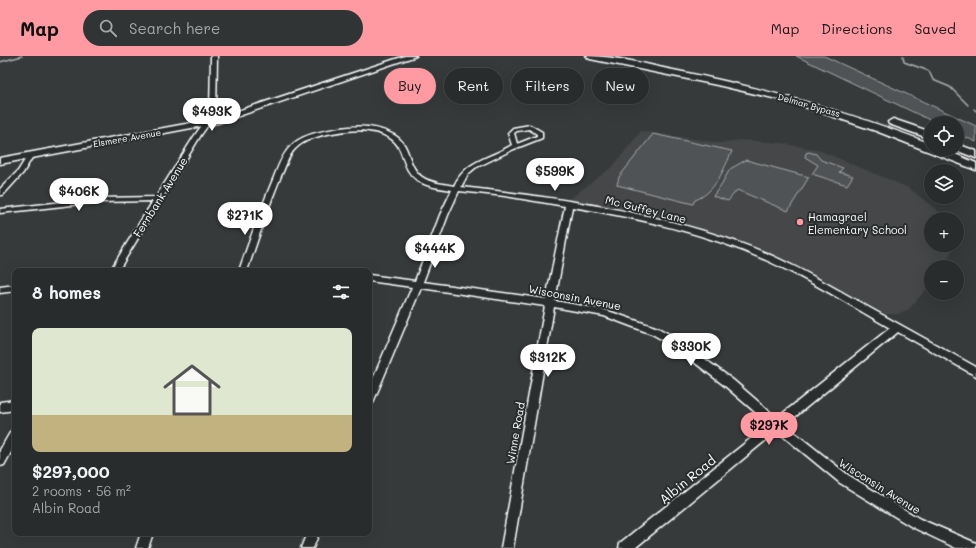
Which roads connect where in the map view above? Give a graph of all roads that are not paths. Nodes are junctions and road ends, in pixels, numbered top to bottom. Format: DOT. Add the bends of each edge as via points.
graph roads {
  1 [pos="214,56"];
  2 [pos="412,56"];
  3 [pos="590,56"];
  4 [pos="626,56"];
  5 [pos="850,108"];
  6 [pos="884,119"];
  7 [pos="207,123"];
  8 [pos="924,133"];
  9 [pos="924,145"];
  10 [pos="512,148"];
  11 [pos="964,150"];
  12 [pos="976,155"];
  13 [pos="30,156"];
  14 [pos="950,156"];
  15 [pos="0,161"];
  16 [pos="976,167"];
  17 [pos="456,189"];
  18 [pos="0,194"];
  19 [pos="158,199"];
  20 [pos="569,204"];
  21 [pos="0,211"];
  22 [pos="116,268"];
  23 [pos="244,268"];
  24 [pos="372,278"];
  25 [pos="418,284"];
  26 [pos="12,288"];
  27 [pos="0,290"];
  28 [pos="550,303"];
  29 [pos="898,326"];
  30 [pos="976,372"];
  31 [pos="372,393"];
  32 [pos="12,405"];
  33 [pos="0,407"];
  34 [pos="776,424"];
  35 [pos="12,440"];
  36 [pos="0,461"];
  37 [pos="146,536"];
  38 [pos="312,536"];
  39 [pos="142,548"];
  40 [pos="307,548"];
  41 [pos="507,548"];
  42 [pos="625,548"];
  43 [pos="971,548"];
  1 -- 7 [label="street, Fernbank Avenue" via="213,114"];
  2 -- 7 [label="main road, Elsmere Avenue"];
  3 -- 9 [label="main road, Delmar Bypass" via="792,100 845,116"];
  4 -- 5 [label="main road, Delmar Bypass" via="774,86"];
  6 -- 8 [label="main road"];
  7 -- 13 [label="main road, Elsmere Avenue"];
  7 -- 19 [label="street, Fernbank Avenue"];
  10 -- 10 [label="street" via="536,140 540,133 530,127 515,129 511,133 515,143"];
  10 -- 17 [label="street" via="473,167 465,173"];
  11 -- 12 [label="main road"];
  13 -- 15 [label="main road, Elsmere Avenue"];
  13 -- 18 [label="street" via="21,172"];
  14 -- 16 [label="main road"];
  17 -- 20 [label="street, Mc Guffey Lane"];
  17 -- 23 [label="street, Mc Guffey Lane" via="420,179 410,169 402,145 381,132 370,129 346,129 310,137 292,148 284,162"];
  17 -- 25 [label="street"];
  19 -- 21 [label="street" via="99,200"];
  19 -- 22 [label="street, Fernbank Avenue"];
  20 -- 28 [label="street, Winne Road"];
  20 -- 29 [label="street, Mc Guffey Lane" via="658,221 725,241 812,279"];
  24 -- 25 [label="street, Wisconsin Avenue"];
  25 -- 28 [label="street, Wisconsin Avenue"];
  25 -- 31 [label="street"];
  26 -- 27 [label="street"];
  28 -- 34 [label="street, Wisconsin Avenue" via="605,313 655,331 700,360"];
  28 -- 41 [label="street, Winne Road"];
  29 -- 30 [label="street, Mc Guffey Lane"];
  29 -- 34 [label="street, Albin Road"];
  32 -- 33 [label="street"];
  34 -- 42 [label="street, Albin Road"];
  34 -- 43 [label="street, Wisconsin Avenue" via="844,479 881,503 916,523"];
  35 -- 36 [label="street"];
  37 -- 39 [label="street"];
  38 -- 40 [label="street"];
}
